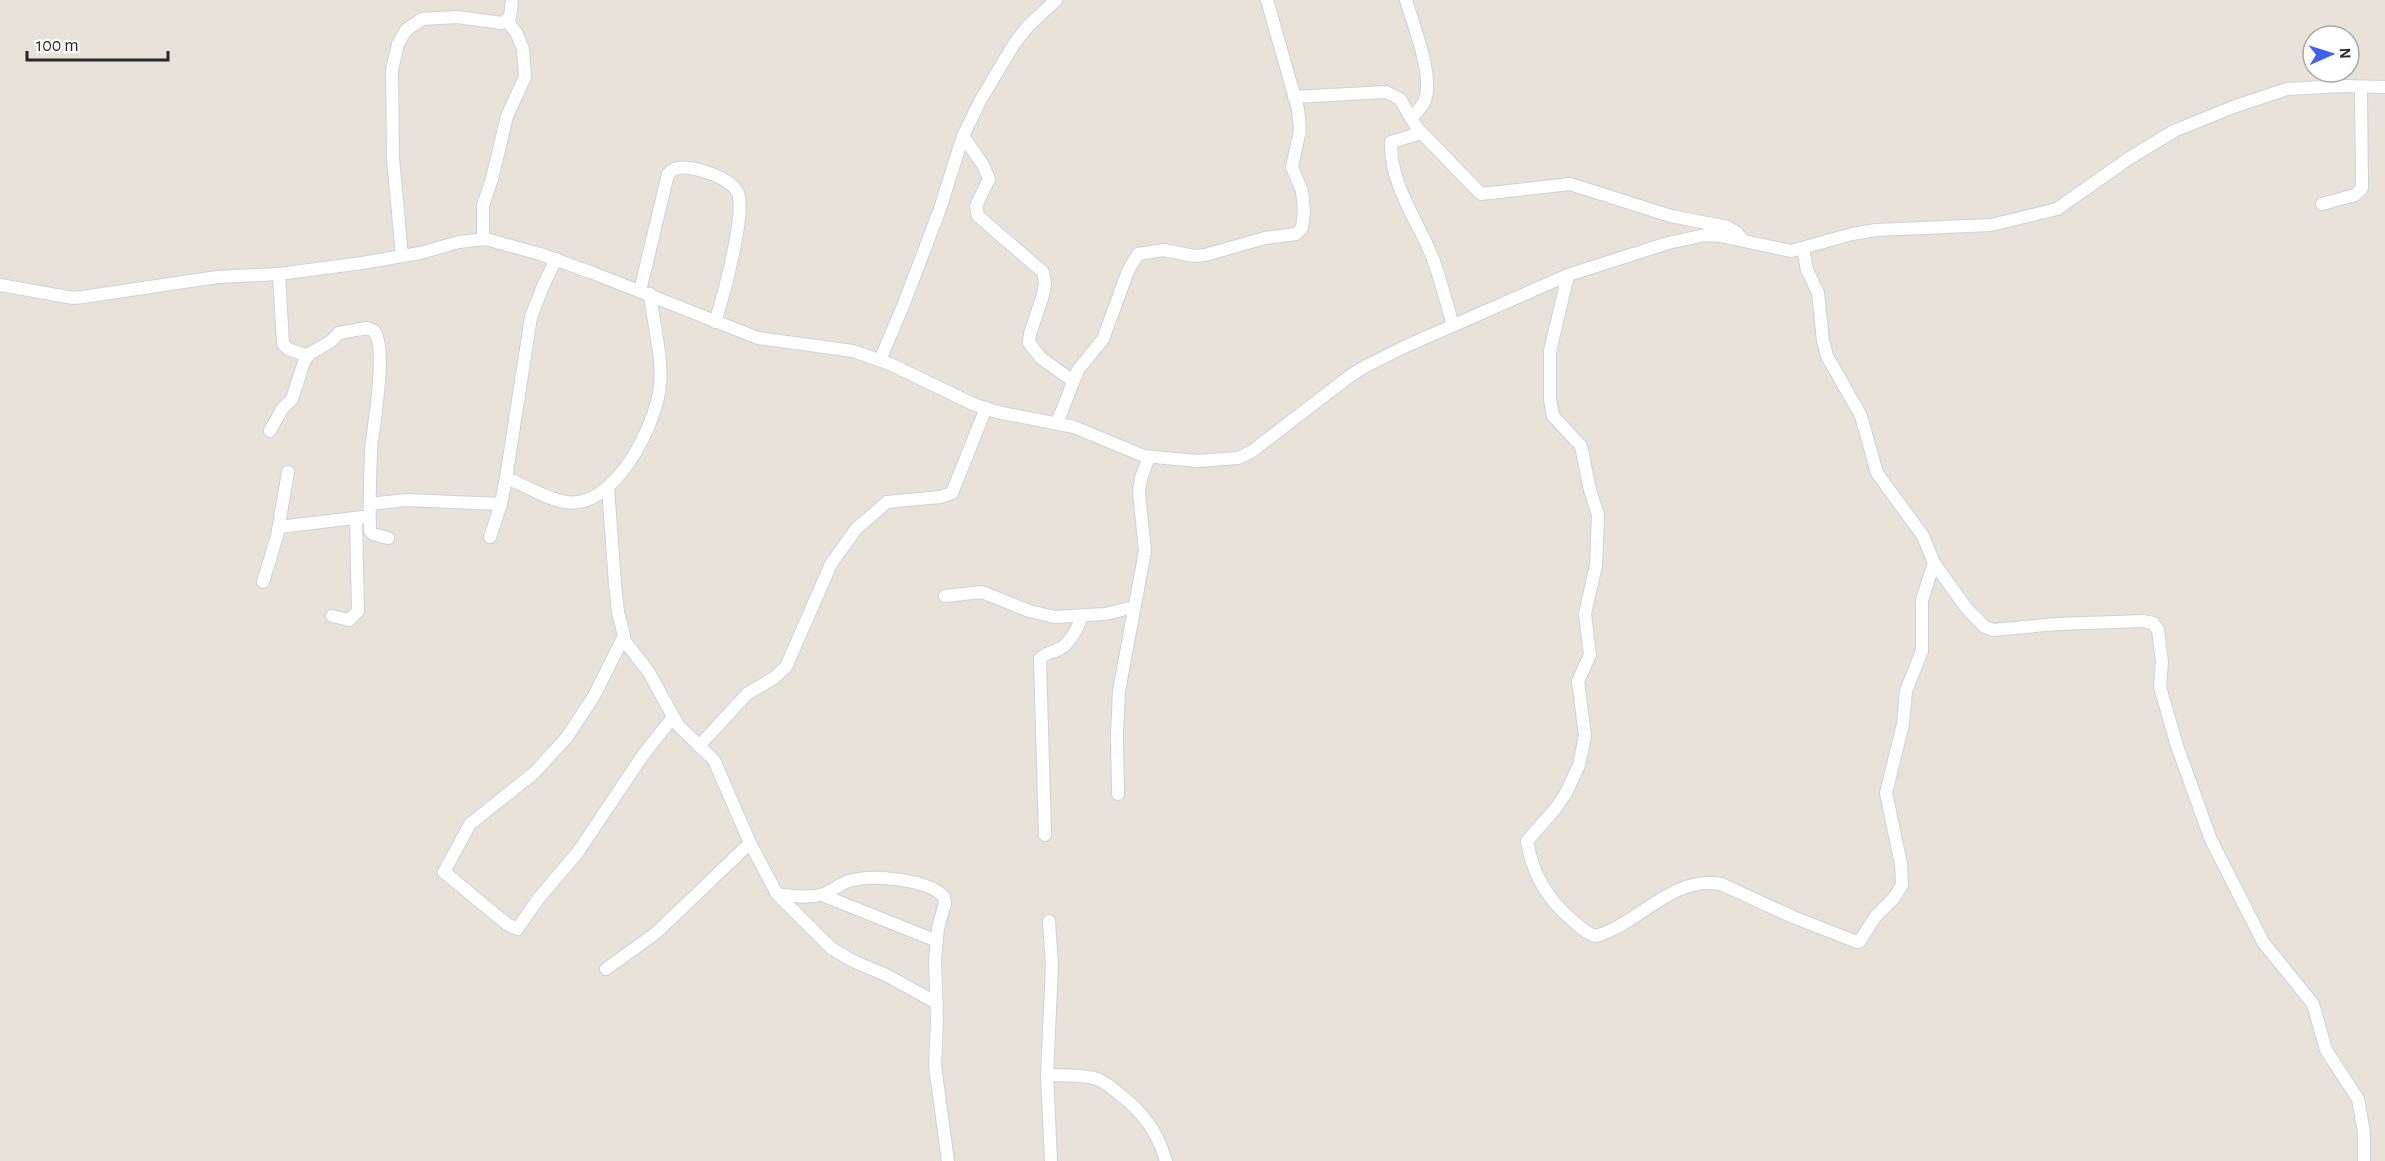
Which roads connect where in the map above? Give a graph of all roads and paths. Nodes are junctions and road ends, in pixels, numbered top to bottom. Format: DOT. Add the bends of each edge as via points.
graph roads {
  1 [pos="512,0"];
  2 [pos="1056,0"];
  3 [pos="1267,0"];
  4 [pos="1406,0"];
  5 [pos="507,20"];
  6 [pos="2361,87"];
  7 [pos="2385,87"];
  8 [pos="1294,97"];
  9 [pos="1411,119"];
  10 [pos="1421,133"];
  11 [pos="963,136"];
  12 [pos="2322,204"];
  13 [pos="483,239"];
  14 [pos="1742,239"];
  15 [pos="1803,249"];
  16 [pos="402,256"];
  17 [pos="556,259"];
  18 [pos="279,274"];
  19 [pos="1568,275"];
  20 [pos="0,285"];
  21 [pos="645,293"];
  22 [pos="715,322"];
  23 [pos="1453,326"];
  24 [pos="308,356"];
  25 [pos="880,360"];
  26 [pos="1073,381"];
  27 [pos="986,408"];
  28 [pos="1057,423"];
  29 [pos="270,431"];
  30 [pos="1149,457"];
  31 [pos="288,472"];
  32 [pos="506,478"];
  33 [pos="608,487"];
  34 [pos="501,504"];
  35 [pos="370,510"];
  36 [pos="356,518"];
  37 [pos="279,527"];
  38 [pos="490,537"];
  39 [pos="388,538"];
  40 [pos="1934,563"];
  41 [pos="262,582"];
  42 [pos="945,596"];
  43 [pos="1134,607"];
  44 [pos="332,616"];
  45 [pos="1082,616"];
  46 [pos="622,639"];
  47 [pos="673,717"];
  48 [pos="699,746"];
  49 [pos="1118,794"];
  50 [pos="1045,836"];
  51 [pos="750,843"];
  52 [pos="777,894"];
  53 [pos="822,895"];
  54 [pos="1049,921"];
  55 [pos="937,941"];
  56 [pos="606,969"];
  57 [pos="937,1003"];
  58 [pos="1047,1075"];
  59 [pos="948,1161"];
  60 [pos="1051,1161"];
  61 [pos="1166,1161"];
  62 [pos="2364,1161"];
  1 -- 5 [label="street"];
  2 -- 11 [label="street" via="1014,44"];
  3 -- 8 [label="street"];
  4 -- 9 [label="street" via="1427,90 1425,102"];
  5 -- 13 [label="street" via="523,49 525,77 507,116 483,205"];
  5 -- 16 [label="street" via="495,24 457,17 422,19 406,30 398,44 392,70 393,158"];
  6 -- 7 [label="street"];
  6 -- 12 [label="street" via="2362,188 2355,195"];
  6 -- 15 [label="street" via="2288,89 2188,124 2052,211 1991,225 1876,230"];
  8 -- 9 [label="street" via="1386,92 1400,99"];
  8 -- 26 [label="street" via="1300,130 1292,167 1303,200 1300,232 1205,255 1168,250 1138,254 1103,339"];
  9 -- 10 [label="street"];
  10 -- 14 [label="street" via="1481,194 1570,184 1671,216 1727,227"];
  10 -- 23 [label="street" via="1391,142 1394,167 1401,194 1434,261"];
  11 -- 25 [label="street" via="940,209"];
  11 -- 26 [label="street" via="989,179 976,206 978,216 1038,266 1045,277 1029,343 1041,358"];
  13 -- 16 [label="street"];
  13 -- 17 [label="street"];
  14 -- 15 [label="street" via="1782,250"];
  14 -- 19 [label="street" via="1705,235 1687,238"];
  15 -- 40 [label="street" via="1818,293 1822,341 1828,360 1861,416 1877,473 1923,536"];
  16 -- 18 [label="street"];
  17 -- 21 [label="street"];
  17 -- 32 [label="street" via="531,317"];
  18 -- 20 [label="street" via="217,277 78,297"];
  18 -- 24 [label="street" via="283,344"];
  19 -- 23 [label="street"];
  19 -- 40 [label="street" via="1550,351 1550,399 1554,416 1581,446 1598,515 1596,565 1585,622 1590,655 1578,686 1585,735 1579,765 1566,793 1527,841 1532,865 1544,889 1587,932 1596,936 1610,931 1677,891 1715,883 1861,941 1902,885 1886,793 1903,724 1907,689 1922,651 1922,600"];
  21 -- 22 [label="street"];
  21 -- 22 [label="street" via="668,174 674,168 684,167 716,176 734,187 739,199 730,268"];
  21 -- 33 [label="street" via="660,364 660,388 644,437"];
  22 -- 25 [label="street" via="759,339 839,348"];
  23 -- 30 [label="street" via="1366,366 1246,455 1197,460"];
  24 -- 29 [label="street" via="292,399"];
  24 -- 35 [label="street" via="339,333 367,328 376,334 379,378"];
  25 -- 27 [label="street"];
  26 -- 28 [label="street"];
  27 -- 28 [label="street"];
  27 -- 48 [label="street" via="952,493 887,501 855,530 831,564 784,669 747,694"];
  28 -- 30 [label="street"];
  30 -- 43 [label="street" via="1140,487 1146,543"];
  31 -- 37 [label="street"];
  32 -- 33 [label="street" via="566,502 587,499"];
  32 -- 34 [label="street"];
  33 -- 46 [label="street"];
  34 -- 35 [label="street" via="406,500"];
  34 -- 38 [label="street"];
  35 -- 36 [label="street"];
  35 -- 39 [label="street" via="371,533"];
  36 -- 37 [label="street"];
  36 -- 44 [label="street" via="358,611 349,620"];
  37 -- 41 [label="street"];
  40 -- 62 [label="street" via="1967,609 1991,630 2143,621 2157,627 2161,690 2211,840 2263,942 2313,1004 2326,1050 2358,1099"];
  42 -- 45 [label="street" via="980,592 1044,615"];
  43 -- 45 [label="street"];
  43 -- 49 [label="street" via="1119,691"];
  45 -- 50 [label="street" via="1068,643 1040,659"];
  46 -- 47 [label="street" via="648,671"];
  46 -- 47 [label="street" via="594,696 567,737 534,772 470,824 444,872 517,929 578,852"];
  47 -- 48 [label="street"];
  48 -- 51 [label="street" via="714,760"];
  51 -- 52 [label="street"];
  51 -- 56 [label="street" via="656,933"];
  52 -- 53 [label="street"];
  52 -- 57 [label="street" via="831,948"];
  53 -- 55 [label="street"];
  53 -- 55 [label="street" via="865,877 885,877 935,890 945,903"];
  54 -- 58 [label="street" via="1052,965"];
  55 -- 57 [label="street"];
  57 -- 59 [label="street" via="936,1081"];
  58 -- 60 [label="street"];
  58 -- 61 [label="street" via="1092,1078 1107,1084 1148,1120"];
}
